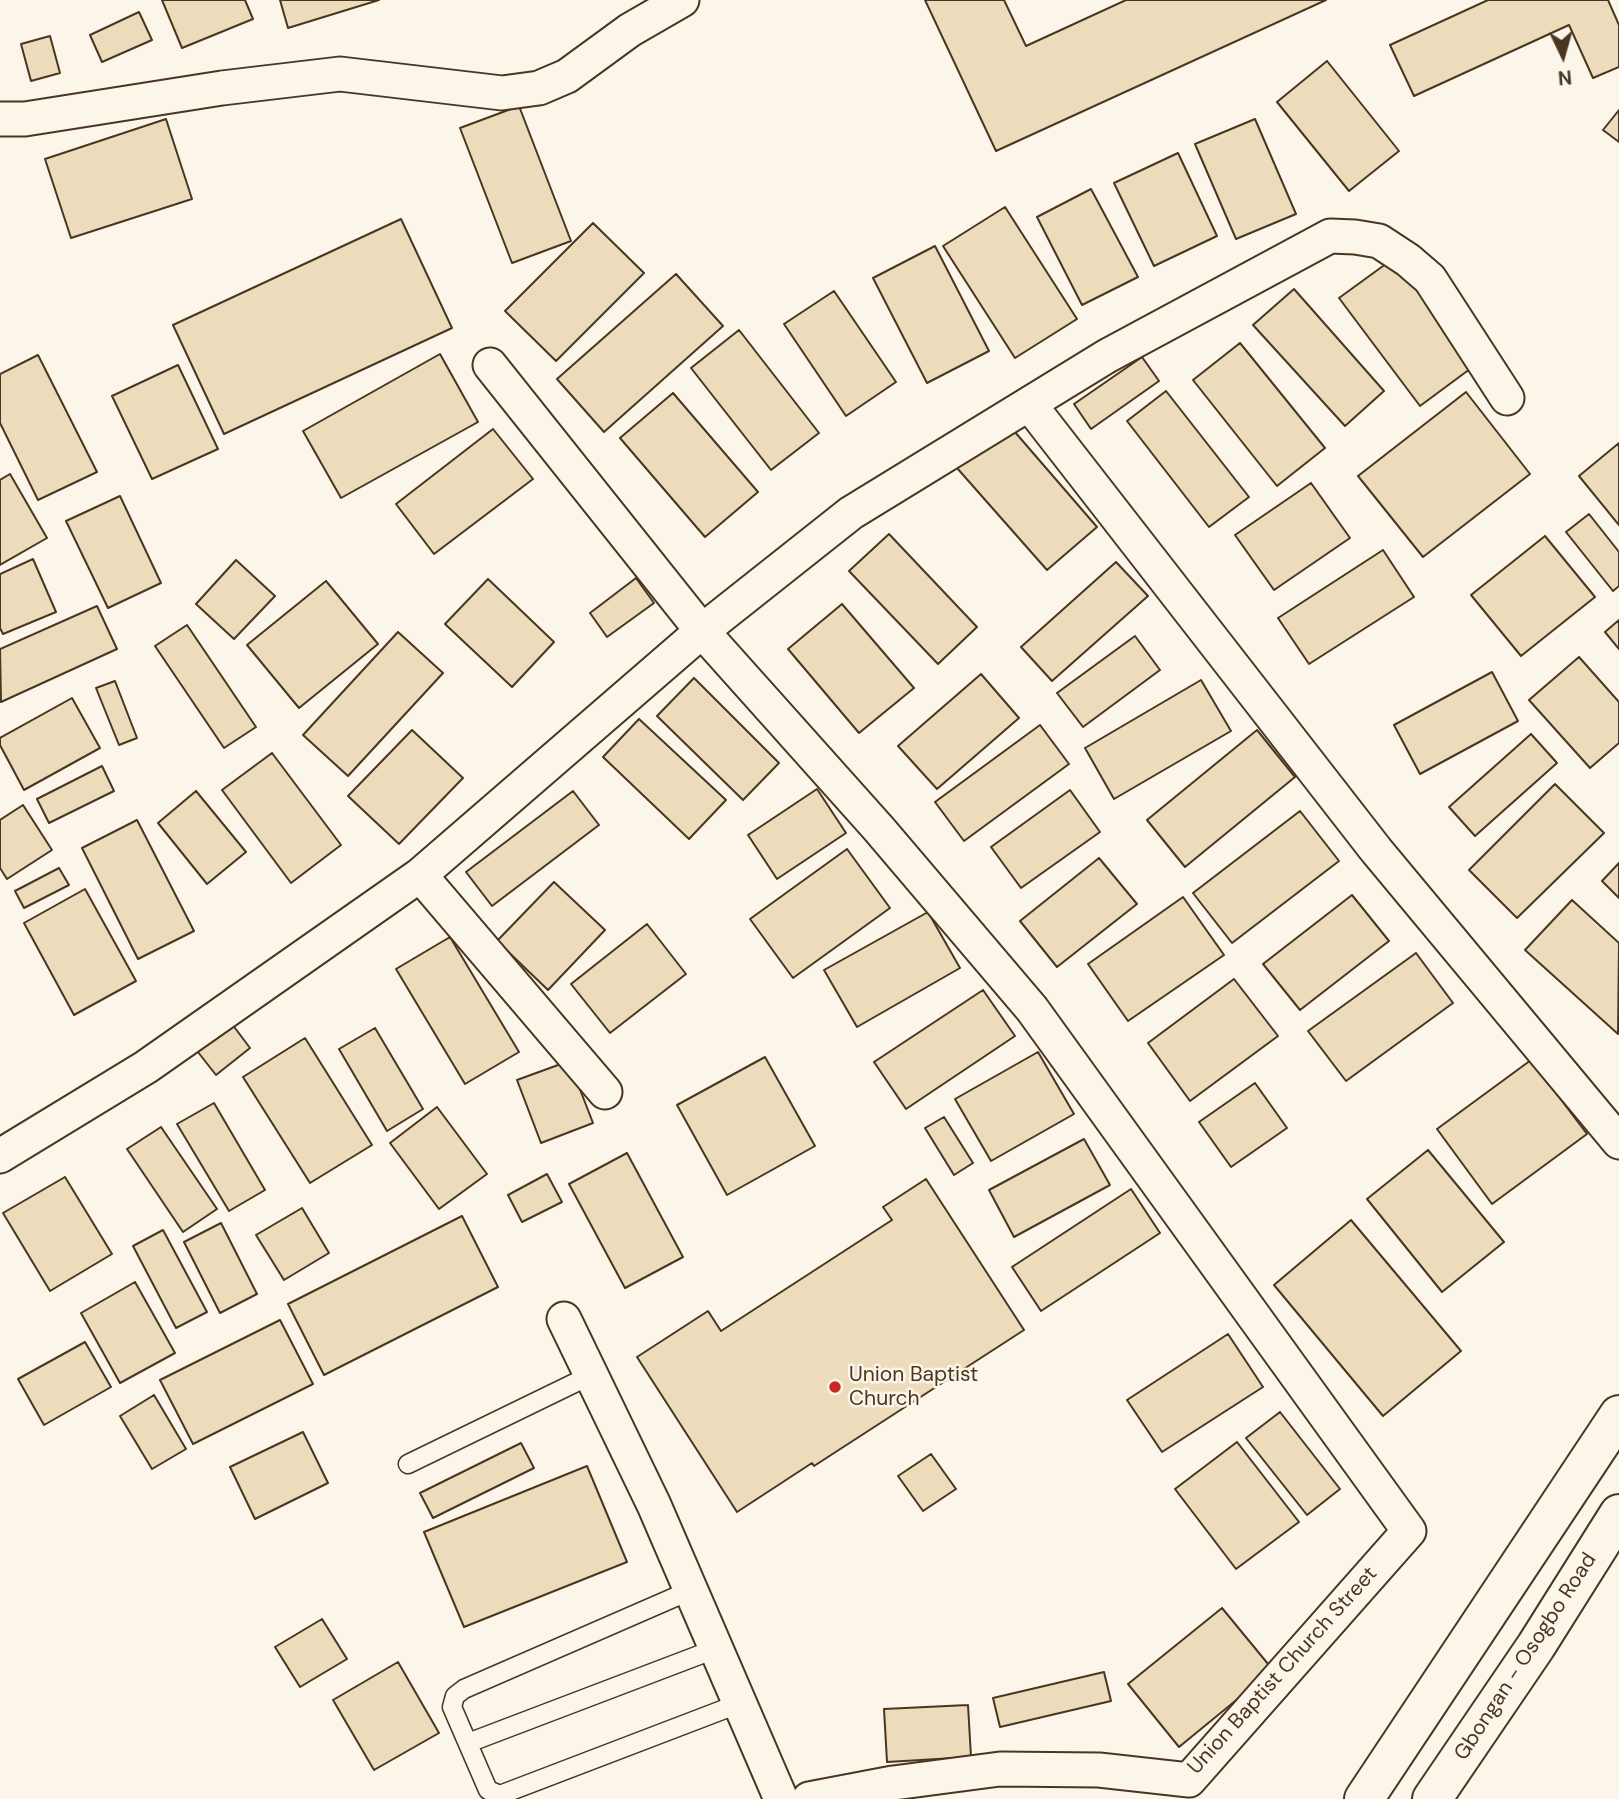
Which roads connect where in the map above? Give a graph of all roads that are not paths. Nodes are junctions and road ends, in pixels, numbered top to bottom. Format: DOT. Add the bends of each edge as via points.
graph roads {
  1 [pos="650,0"];
  2 [pos="682,0"];
  3 [pos="630,30"];
  4 [pos="0,119"];
  5 [pos="490,365"];
  6 [pos="1507,398"];
  7 [pos="1030,405"];
  8 [pos="702,631"];
  9 [pos="420,875"];
  10 [pos="605,1092"];
  11 [pos="1619,1142"];
  12 [pos="0,1156"];
  13 [pos="564,1319"];
  14 [pos="591,1375"];
  15 [pos="1619,1415"];
  16 [pos="408,1464"];
  17 [pos="1619,1514"];
  18 [pos="689,1591"];
  19 [pos="715,1649"];
  20 [pos="738,1704"];
  21 [pos="468,1743"];
  22 [pos="1367,1792"];
  23 [pos="846,1796"];
  24 [pos="781,1799"];
  25 [pos="809,1799"];
  26 [pos="1432,1799"];
  1 -- 3 [label="street"];
  2 -- 3 [label="street"];
  3 -- 4 [label="street" via="567,76 527,90 502,93 340,74"];
  5 -- 8 [label="street"];
  6 -- 7 [label="street" via="1430,279 1379,241 1330,236 1107,356"];
  7 -- 8 [label="street" via="851,513"];
  7 -- 11 [label="street" via="1376,850"];
  8 -- 9 [label="street"];
  8 -- 23 [label="street, Union Baptist Church Street" via="1032,1009 1409,1531 1189,1780 1099,1770 1000,1769 893,1783"];
  9 -- 10 [label="street"];
  9 -- 12 [label="street" via="146,1067"];
  13 -- 14 [label="street"];
  14 -- 16 [label="lane"];
  14 -- 18 [label="street" via="654,1504"];
  15 -- 22 [label="main road"];
  17 -- 26 [label="main road, Gbongan - Osogbo Road"];
  18 -- 19 [label="street"];
  18 -- 21 [label="lane" via="464,1689 455,1696 452,1707"];
  19 -- 20 [label="street"];
  19 -- 21 [label="lane"];
  20 -- 21 [label="lane" via="500,1795 488,1790"];
  20 -- 24 [label="street"];
  23 -- 25 [label="street, Union Baptist Church Street"];
}
